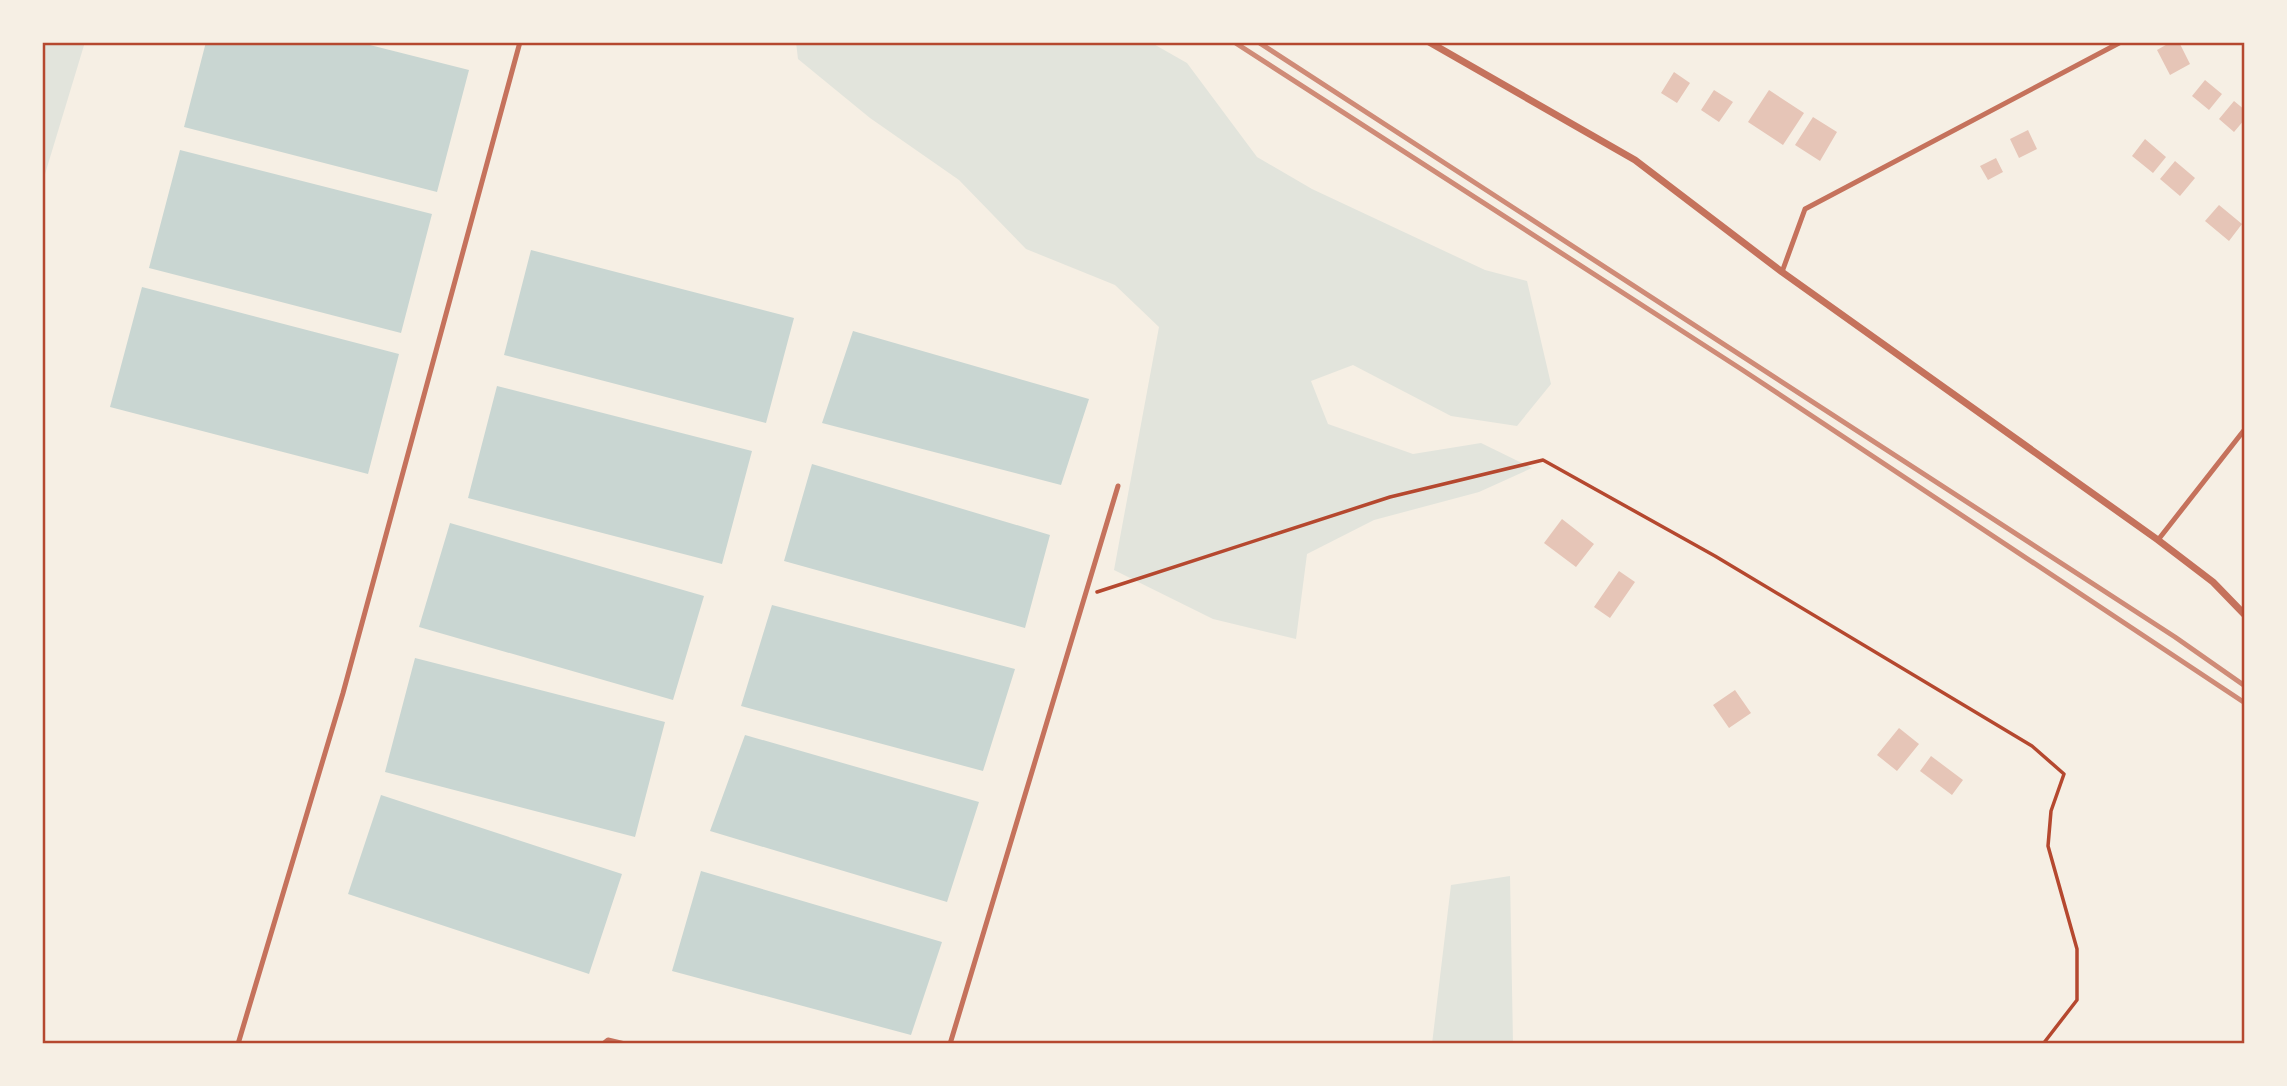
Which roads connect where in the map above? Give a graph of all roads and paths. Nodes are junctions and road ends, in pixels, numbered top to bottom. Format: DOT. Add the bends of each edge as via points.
graph roads {
  1 [pos="520,42"];
  2 [pos="1429,42"];
  3 [pos="2121,42"];
  4 [pos="1782,272"];
  5 [pos="2245,429"];
  6 [pos="1118,486"];
  7 [pos="2158,540"];
  8 [pos="1085,596"];
  9 [pos="2245,615"];
  10 [pos="238,1044"];
  11 [pos="603,1044"];
  12 [pos="625,1044"];
  13 [pos="950,1044"];
  14 [pos="2043,1044"];
  1 -- 10 [label="lane" via="343,693"];
  2 -- 4 [label="street" via="1635,160"];
  3 -- 4 [label="lane" via="1805,209"];
  4 -- 7 [label="street"];
  5 -- 7 [label="lane"];
  6 -- 8 [label="lane"];
  7 -- 9 [label="street" via="2213,582"];
  8 -- 13 [label="lane"];
  8 -- 14 [label="path" via="1390,496 1543,460 1715,556 2020,739 2064,774 2051,811 2048,846 2077,949 2077,1000"];
  11 -- 12 [label="lane" via="608,1040"];
}
